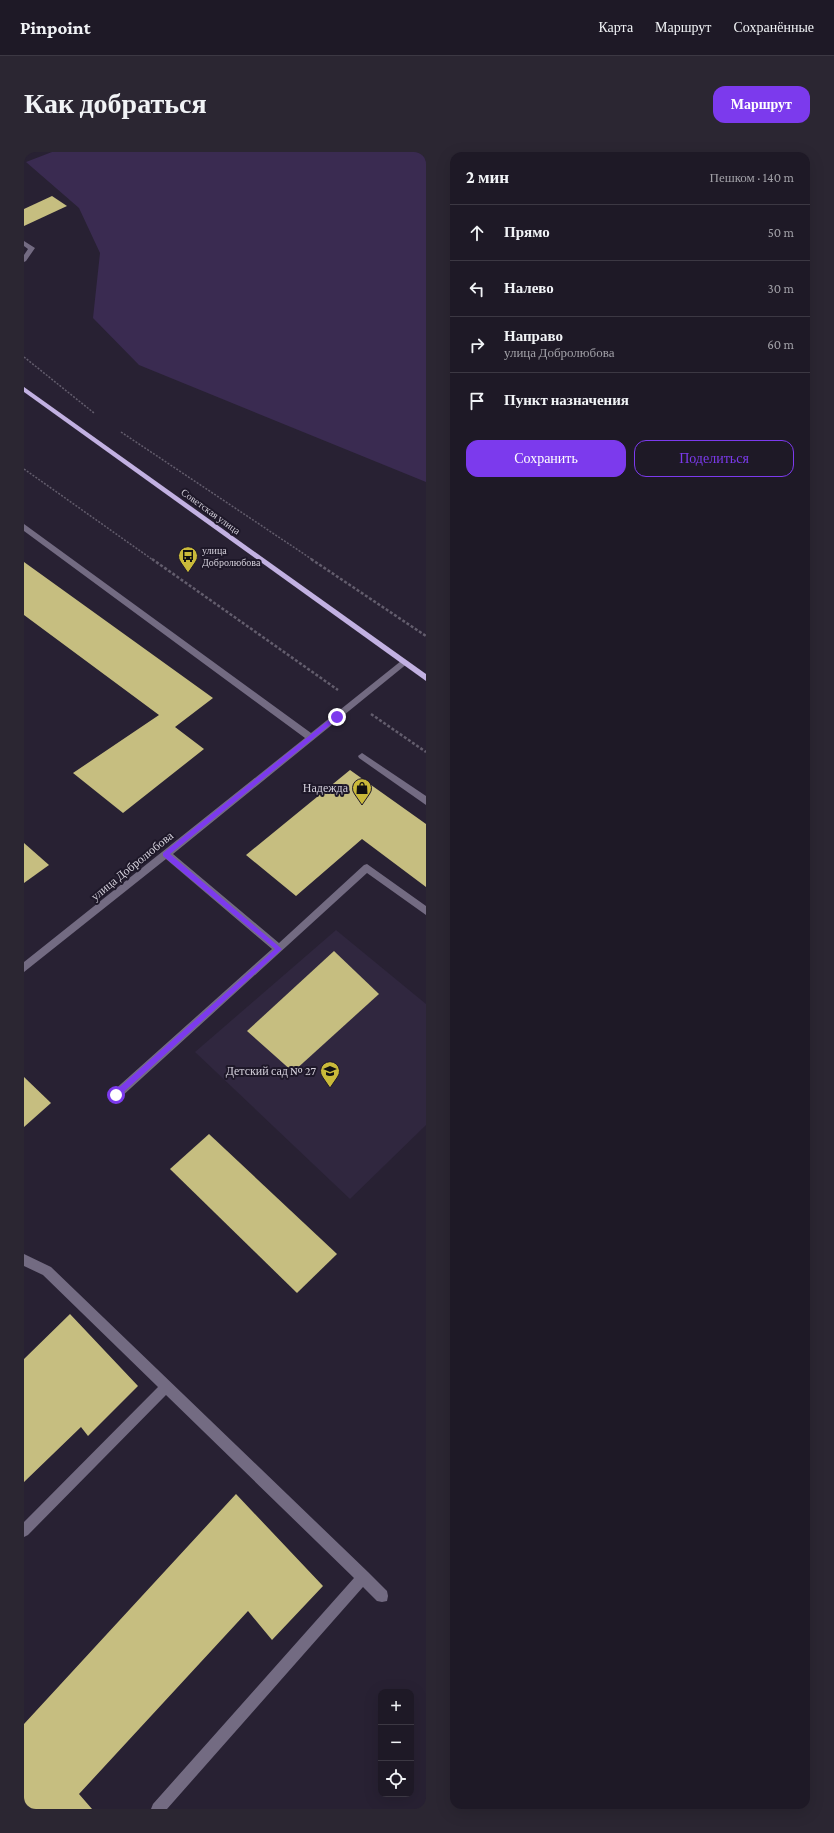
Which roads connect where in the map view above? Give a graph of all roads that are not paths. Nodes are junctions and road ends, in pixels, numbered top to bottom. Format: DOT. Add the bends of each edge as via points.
graph roads {
  1 [pos="24,243"];
  2 [pos="24,260"];
  3 [pos="24,389"];
  4 [pos="24,527"];
  5 [pos="404,663"];
  6 [pos="426,678"];
  7 [pos="311,738"];
  8 [pos="362,756"];
  9 [pos="426,802"];
  10 [pos="166,854"];
  11 [pos="426,911"];
  12 [pos="279,949"];
  13 [pos="24,968"];
  14 [pos="116,1095"];
  15 [pos="24,1260"];
  16 [pos="167,1386"];
  17 [pos="24,1531"];
  18 [pos="362,1576"];
  19 [pos="382,1596"];
  20 [pos="158,1809"];
  1 -- 2 [label="street" via="32,248"];
  3 -- 5 [label="main road, Советская улица"];
  4 -- 7 [label="street"];
  5 -- 6 [label="main road, Советская улица"];
  5 -- 7 [label="street, улица Добролюбова"];
  7 -- 10 [label="street, улица Добролюбова"];
  8 -- 9 [label="street"];
  10 -- 12 [label="street"];
  10 -- 13 [label="street, улица Добролюбова"];
  11 -- 12 [label="street" via="367,868"];
  12 -- 14 [label="street"];
  15 -- 16 [label="street" via="47,1271"];
  16 -- 17 [label="street"];
  16 -- 18 [label="street"];
  18 -- 19 [label="street"];
  18 -- 20 [label="street"];
}
